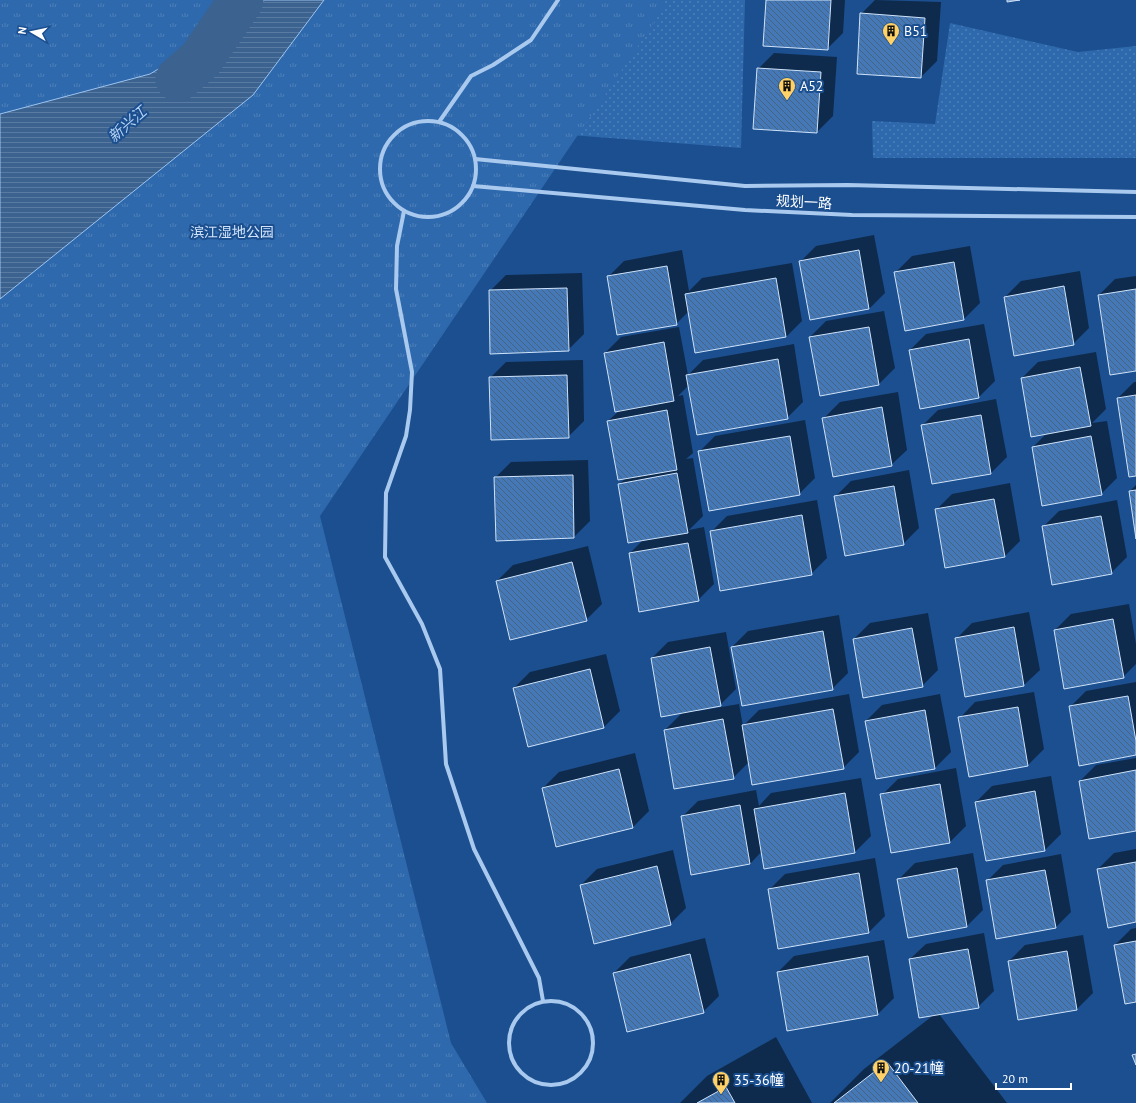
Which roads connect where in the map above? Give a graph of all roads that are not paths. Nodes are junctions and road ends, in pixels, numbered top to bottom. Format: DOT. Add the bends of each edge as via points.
graph roads {
  1 [pos="558,0"];
  2 [pos="439,122"];
  3 [pos="475,159"];
  4 [pos="472,186"];
  5 [pos="1136,192"];
  6 [pos="404,211"];
  7 [pos="1136,217"];
  8 [pos="543,1001"];
  1 -- 2 [label="street" via="531,40 471,76"];
  2 -- 3 [label="street" via="452,127 462,135"];
  2 -- 6 [label="street" via="425,121 406,126 390,139 383,151 380,165 385,191"];
  3 -- 4 [label="street" via="476,173"];
  3 -- 5 [label="street, 规划一路" via="745,186 848,184"];
  4 -- 6 [label="street" via="466,198 456,208 444,214 431,217 417,216"];
  4 -- 7 [label="street, 规划一路" via="745,210 852,215"];
  6 -- 8 [label="street" via="397,246 396,289 412,372 410,410 406,436 386,493 385,557 422,624 440,669 446,764 474,849 539,978"];
  8 -- 8 [label="street" via="532,1005 514,1021 510,1032 510,1056 524,1076 546,1085 559,1085 580,1074 588,1064 592,1053 592,1035 586,1018 578,1009 555,1000"];
}
